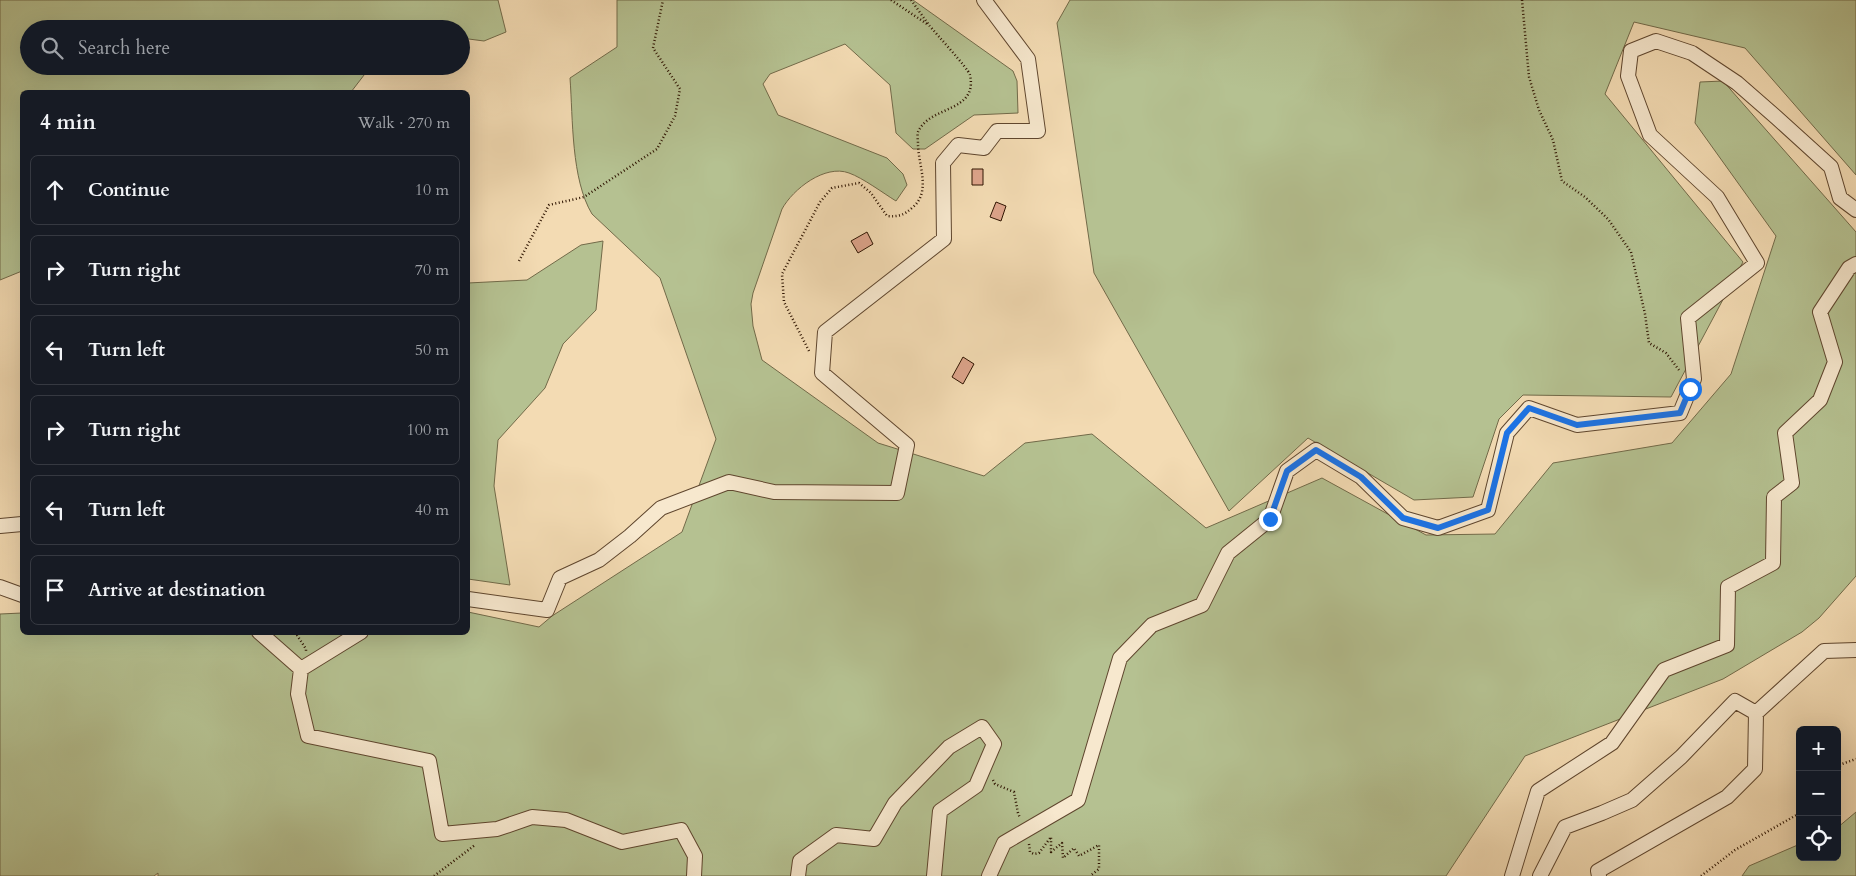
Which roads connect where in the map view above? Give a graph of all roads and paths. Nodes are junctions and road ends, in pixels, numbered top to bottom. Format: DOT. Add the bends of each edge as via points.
graph roads {
  1 [pos="663,0"];
  2 [pos="891,0"];
  3 [pos="911,0"];
  4 [pos="984,0"];
  5 [pos="1522,0"];
  6 [pos="930,26"];
  7 [pos="1856,210"];
  8 [pos="519,260"];
  9 [pos="1856,264"];
  10 [pos="822,374"];
  11 [pos="1690,389"];
  12 [pos="20,524"];
  13 [pos="0,526"];
  14 [pos="0,587"];
  15 [pos="20,594"];
  16 [pos="470,598"];
  17 [pos="262,635"];
  18 [pos="356,635"];
  19 [pos="1856,650"];
  20 [pos="301,669"];
  21 [pos="1756,713"];
  22 [pos="1856,759"];
  23 [pos="1841,765"];
  24 [pos="1796,815"];
  25 [pos="476,845"];
  26 [pos="434,876"];
  27 [pos="694,876"];
  28 [pos="798,876"];
  29 [pos="934,876"];
  30 [pos="989,876"];
  31 [pos="1512,876"];
  32 [pos="1540,876"];
  33 [pos="1599,876"];
  34 [pos="1701,876"];
  1 -- 8 [label="path" via="653,48 680,90 675,116 657,149 584,197 549,205"];
  2 -- 6 [label="path"];
  3 -- 6 [label="path"];
  4 -- 10 [label="street" via="1028,59 1038,132 997,130 984,148 958,145 943,163 944,239 825,332"];
  5 -- 11 [label="path" via="1529,77 1553,140 1562,181 1608,218 1631,252 1649,344 1666,353"];
  6 -- 10 [label="path" via="970,74 970,91 961,103 930,117 918,133 923,190 916,204 904,215 887,216 871,193 859,183 832,188 820,202 782,274 784,302"];
  7 -- 11 [label="street" via="1840,198 1831,167 1737,83 1692,53 1656,41 1632,51 1628,76 1650,135 1717,197 1757,263 1688,318 1694,378"];
  9 -- 31 [label="street" via="1849,268 1820,312 1835,362 1820,400 1785,433 1792,483 1774,498 1773,563 1728,586 1727,645 1664,670 1612,743 1538,790"];
  10 -- 16 [label="street" via="907,445 898,493 774,492 729,482 661,508 599,560 560,578 547,610"];
  11 -- 30 [label="street" via="1680,413 1577,425 1529,408 1507,433 1488,510 1438,528 1403,518 1361,477 1316,450 1287,471 1270,519 1228,553 1202,605 1152,625 1120,658 1078,800 1004,844"];
  12 -- 13 [label="street"];
  14 -- 15 [label="street"];
  17 -- 20 [label="street"];
  18 -- 20 [label="street"];
  19 -- 21 [label="street" via="1824,651"];
  20 -- 27 [label="street" via="298,694 308,736 429,761 442,834 497,829 532,817 566,820 622,842 681,830 695,856"];
  21 -- 32 [label="street" via="1736,701 1681,757 1632,800 1565,827"];
  21 -- 33 [label="street" via="1755,769 1727,797 1598,871"];
  22 -- 23 [label="path"];
  24 -- 34 [label="path" via="1735,850"];
  25 -- 26 [label="path"];
  28 -- 29 [label="street" via="800,861 836,835 874,839 896,803 949,747 982,728 994,744 976,786 940,811"];
}
